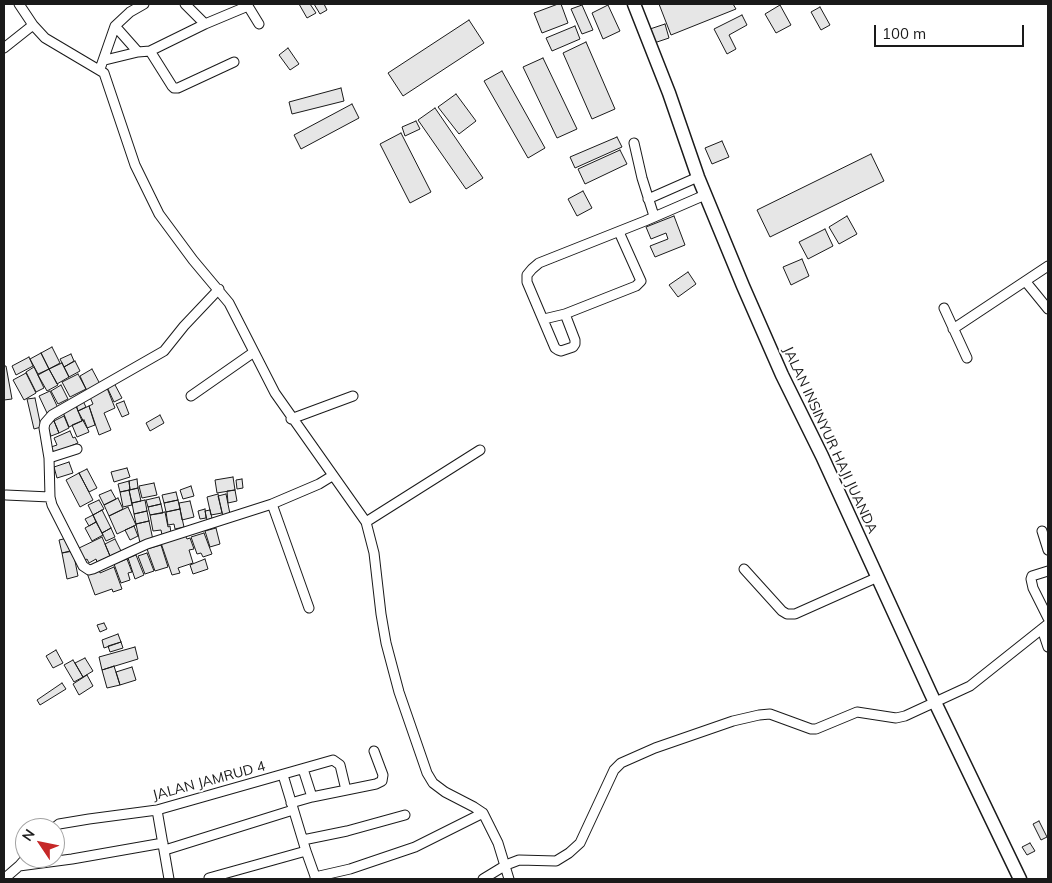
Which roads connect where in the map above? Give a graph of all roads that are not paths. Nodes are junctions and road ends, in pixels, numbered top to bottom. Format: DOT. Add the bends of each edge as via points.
graph roads {
  1 [pos="20,4"];
  2 [pos="144,4"];
  3 [pos="185,4"];
  4 [pos="634,4"];
  5 [pos="248,5"];
  6 [pos="205,24"];
  7 [pos="259,24"];
  8 [pos="33,25"];
  9 [pos="115,26"];
  10 [pos="4,48"];
  11 [pos="150,51"];
  12 [pos="138,52"];
  13 [pos="105,60"];
  14 [pos="234,62"];
  15 [pos="100,70"];
  16 [pos="634,143"];
  17 [pos="698,177"];
  18 [pos="705,195"];
  19 [pos="648,199"];
  20 [pos="654,216"];
  21 [pos="619,232"];
  22 [pos="1048,266"];
  23 [pos="1026,282"];
  24 [pos="219,289"];
  25 [pos="944,308"];
  26 [pos="1048,309"];
  27 [pos="565,314"];
  28 [pos="544,320"];
  29 [pos="953,329"];
  30 [pos="254,352"];
  31 [pos="967,358"];
  32 [pos="191,396"];
  33 [pos="353,396"];
  34 [pos="291,419"];
  35 [pos="77,449"];
  36 [pos="480,450"];
  37 [pos="49,458"];
  38 [pos="332,476"];
  39 [pos="6,495"];
  40 [pos="50,497"];
  41 [pos="272,504"];
  42 [pos="366,522"];
  43 [pos="1042,531"];
  44 [pos="1048,550"];
  45 [pos="744,569"];
  46 [pos="1048,571"];
  47 [pos="878,577"];
  48 [pos="309,608"];
  49 [pos="1048,618"];
  50 [pos="1045,626"];
  51 [pos="1048,647"];
  52 [pos="936,702"];
  53 [pos="374,751"];
  54 [pos="303,769"];
  55 [pos="283,775"];
  56 [pos="346,790"];
  57 [pos="312,797"];
  58 [pos="292,806"];
  59 [pos="157,810"];
  60 [pos="483,814"];
  61 [pos="405,815"];
  62 [pos="65,825"];
  63 [pos="303,840"];
  64 [pos="164,846"];
  65 [pos="306,851"];
  66 [pos="65,860"];
  67 [pos="506,865"];
  68 [pos="16,868"];
  69 [pos="316,878"];
  70 [pos="4,879"];
  71 [pos="169,879"];
  72 [pos="207,879"];
  73 [pos="483,879"];
  74 [pos="509,879"];
  75 [pos="1020,879"];
  1 -- 8 [label="street"];
  2 -- 9 [label="street"];
  3 -- 6 [label="street"];
  4 -- 17 [label="main road, JALAN INSINYUR HAJI JUANDA"];
  5 -- 6 [label="street"];
  5 -- 7 [label="street"];
  6 -- 11 [label="street"];
  8 -- 10 [label="street"];
  8 -- 15 [label="street" via="45,38"];
  9 -- 12 [label="street"];
  9 -- 13 [label="street"];
  11 -- 12 [label="street"];
  11 -- 14 [label="street" via="174,88"];
  12 -- 13 [label="street"];
  13 -- 15 [label="street"];
  15 -- 24 [label="street" via="107,78 135,165 159,214"];
  16 -- 19 [label="street"];
  17 -- 18 [label="main road, JALAN INSINYUR HAJI JUANDA"];
  17 -- 19 [label="street"];
  18 -- 20 [label="street"];
  18 -- 47 [label="main road, JALAN INSINYUR HAJI JUANDA" via="779,367"];
  19 -- 20 [label="street"];
  20 -- 21 [label="street"];
  21 -- 27 [label="street" via="641,277 639,284"];
  21 -- 28 [label="street" via="539,263 532,269 527,275 527,282"];
  22 -- 23 [label="street"];
  23 -- 26 [label="street"];
  23 -- 29 [label="street"];
  24 -- 30 [label="street"];
  24 -- 37 [label="street" via="164,351 48,419 44,428"];
  25 -- 29 [label="street"];
  27 -- 28 [label="street"];
  27 -- 28 [label="street" via="575,344 561,351 555,348"];
  29 -- 31 [label="street"];
  30 -- 32 [label="street"];
  30 -- 34 [label="street"];
  33 -- 34 [label="street"];
  34 -- 38 [label="street"];
  35 -- 37 [label="street"];
  36 -- 42 [label="street"];
  37 -- 40 [label="street"];
  38 -- 41 [label="street"];
  38 -- 42 [label="street"];
  39 -- 40 [label="street"];
  40 -- 41 [label="street" via="83,566 88,570 147,544"];
  41 -- 48 [label="street"];
  42 -- 60 [label="street" via="374,553 386,643 427,773 433,783 445,792"];
  43 -- 44 [label="street"];
  45 -- 47 [label="street" via="787,614 794,614"];
  46 -- 49 [label="street" via="1030,578"];
  47 -- 52 [label="main road, JALAN INSINYUR HAJI JUANDA"];
  50 -- 51 [label="street"];
  50 -- 52 [label="street" via="970,686"];
  52 -- 67 [label="street" via="896,718 857,712 816,729 770,714 759,715 655,748 621,763 614,770 580,843 569,853 556,861 519,860"];
  52 -- 75 [label="main road, JALAN INSINYUR HAJI JUANDA"];
  53 -- 56 [label="street" via="383,775 382,781"];
  54 -- 55 [label="street, JALAN JAMRUD 4"];
  54 -- 56 [label="street, JALAN JAMRUD 4" via="337,761"];
  54 -- 57 [label="street"];
  55 -- 58 [label="street"];
  55 -- 59 [label="street, JALAN JAMRUD 4"];
  56 -- 57 [label="street"];
  57 -- 58 [label="street"];
  58 -- 63 [label="street"];
  58 -- 64 [label="street"];
  59 -- 62 [label="street, JALAN JAMRUD 4"];
  59 -- 64 [label="street"];
  60 -- 67 [label="street"];
  60 -- 69 [label="street" via="415,848"];
  61 -- 63 [label="street"];
  63 -- 65 [label="street"];
  64 -- 66 [label="street"];
  64 -- 71 [label="street"];
  65 -- 69 [label="street"];
  65 -- 72 [label="street"];
  67 -- 73 [label="street"];
  67 -- 74 [label="street"];
  68 -- 70 [label="street"];
}
